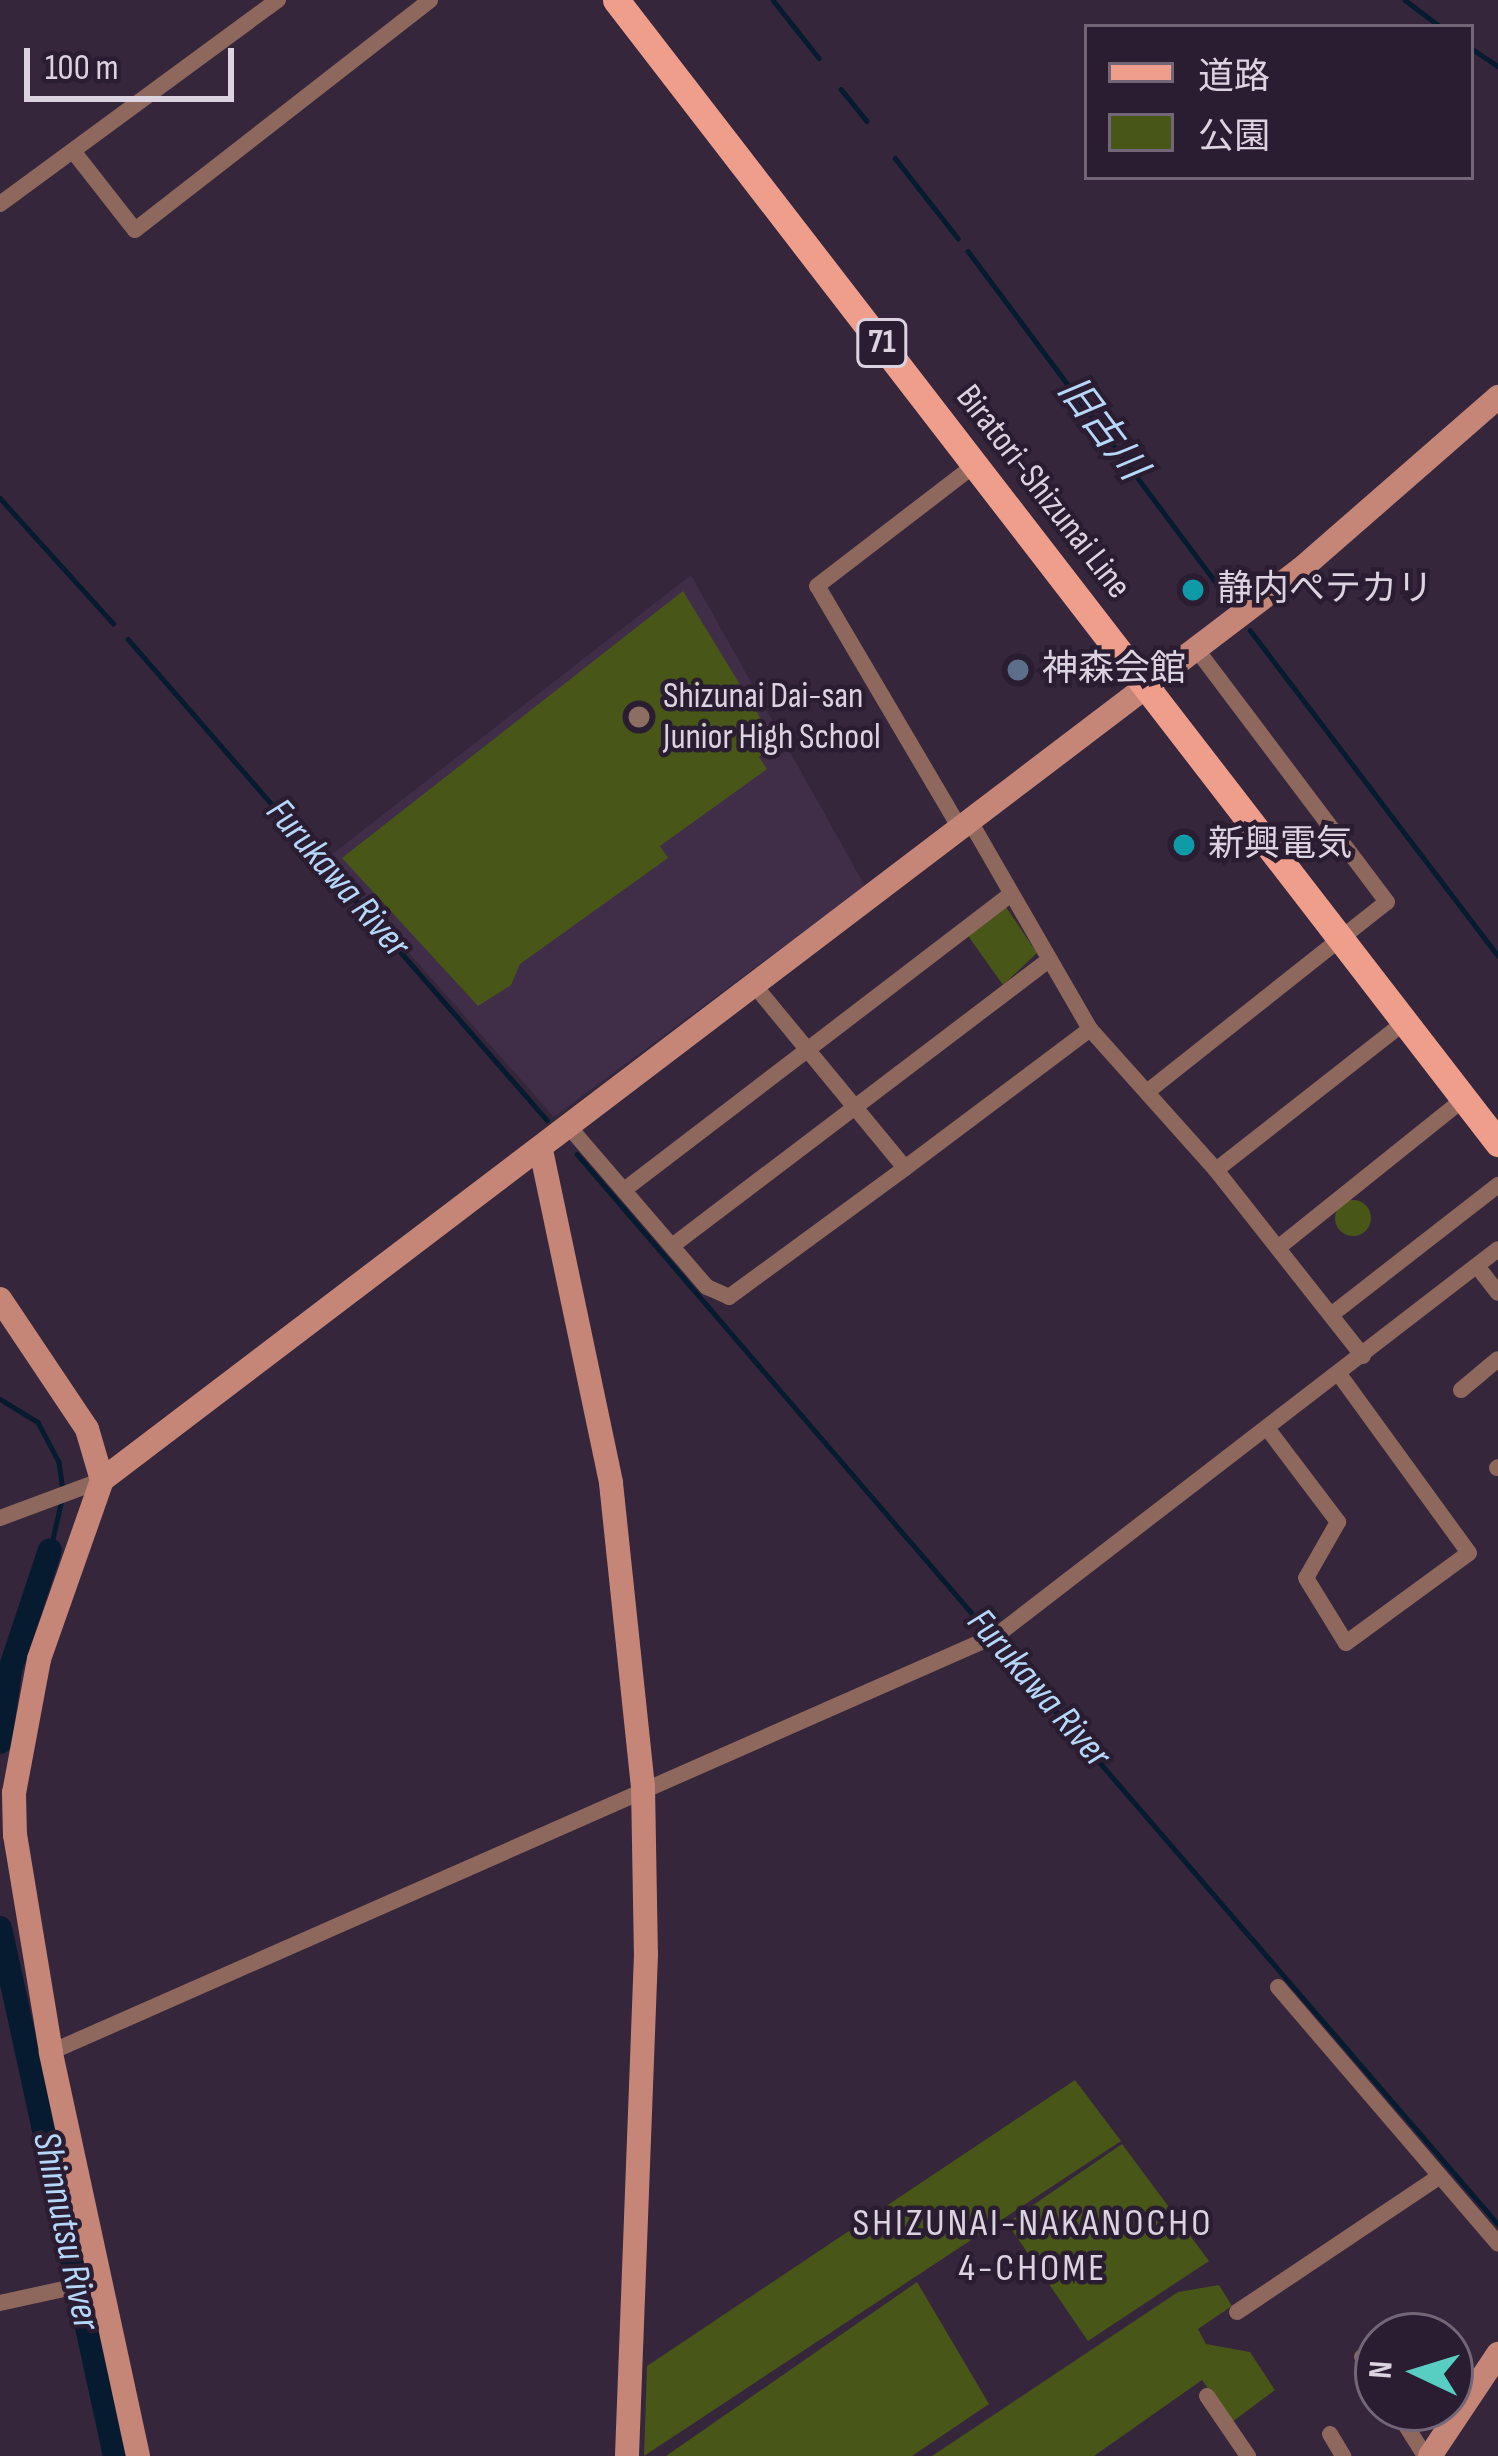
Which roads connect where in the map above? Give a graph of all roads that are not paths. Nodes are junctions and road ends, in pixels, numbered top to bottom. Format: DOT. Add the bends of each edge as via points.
graph roads {
  1 [pos="278,0"];
  2 [pos="430,0"];
  3 [pos="616,0"];
  4 [pos="73,151"];
  5 [pos="0,204"];
  6 [pos="1498,397"];
  7 [pos="976,464"];
  8 [pos="1197,650"];
  9 [pos="1148,687"];
  10 [pos="966,826"];
  11 [pos="1011,894"];
  12 [pos="1342,939"];
  13 [pos="1048,961"];
  14 [pos="755,986"];
  15 [pos="1405,1022"];
  16 [pos="1090,1029"];
  17 [pos="808,1049"];
  18 [pos="1147,1092"];
  19 [pos="1464,1100"];
  20 [pos="857,1108"];
  21 [pos="570,1128"];
  22 [pos="1498,1143"];
  23 [pos="541,1150"];
  24 [pos="905,1168"];
  25 [pos="1216,1169"];
  26 [pos="1498,1185"];
  27 [pos="624,1190"];
  28 [pos="672,1246"];
  29 [pos="1279,1247"];
  30 [pos="1498,1249"];
  31 [pos="1477,1265"];
  32 [pos="1498,1293"];
  33 [pos="0,1299"];
  34 [pos="1331,1316"];
  35 [pos="1363,1356"];
  36 [pos="1498,1359"];
  37 [pos="1339,1374"];
  38 [pos="1461,1390"];
  39 [pos="1267,1428"];
  40 [pos="102,1480"];
  41 [pos="0,1518"];
  42 [pos="644,1786"];
  43 [pos="1278,1987"];
  44 [pos="51,2052"];
  45 [pos="1440,2176"];
  46 [pos="1498,2245"];
  47 [pos="94,2282"];
  48 [pos="0,2303"];
  49 [pos="1237,2312"];
  50 [pos="1498,2354"];
  51 [pos="1208,2396"];
  52 [pos="1330,2434"];
  53 [pos="138,2456"];
  54 [pos="627,2456"];
  55 [pos="1248,2456"];
  56 [pos="1343,2456"];
  57 [pos="1428,2456"];
  1 -- 4 [label="street"];
  2 -- 4 [label="street" via="135,230"];
  3 -- 7 [label="main road, Biratori-Shizunai Line / 71"];
  4 -- 5 [label="street"];
  6 -- 8 [label="street" via="1377,507"];
  7 -- 9 [label="main road, Biratori-Shizunai Line / 71"];
  7 -- 10 [label="street" via="818,586"];
  8 -- 9 [label="street"];
  8 -- 12 [label="street" via="1387,902"];
  9 -- 10 [label="street"];
  9 -- 12 [label="main road, Biratori-Shizunai Line / 71"];
  10 -- 11 [label="street"];
  10 -- 14 [label="street"];
  11 -- 13 [label="street"];
  11 -- 17 [label="street"];
  12 -- 15 [label="main road, Biratori-Shizunai Line / 71"];
  12 -- 18 [label="street"];
  13 -- 16 [label="street"];
  13 -- 20 [label="street"];
  14 -- 17 [label="street"];
  14 -- 21 [label="street"];
  15 -- 19 [label="main road, Biratori-Shizunai Line / 71"];
  15 -- 25 [label="street"];
  16 -- 18 [label="street"];
  16 -- 24 [label="street"];
  17 -- 20 [label="street"];
  17 -- 27 [label="street"];
  18 -- 25 [label="street"];
  19 -- 22 [label="main road, Biratori-Shizunai Line / 71"];
  19 -- 29 [label="street"];
  20 -- 24 [label="street"];
  20 -- 28 [label="street"];
  21 -- 23 [label="street"];
  21 -- 27 [label="street"];
  23 -- 40 [label="street"];
  23 -- 42 [label="street" via="611,1483"];
  24 -- 28 [label="street" via="742,1293 718,1295"];
  25 -- 29 [label="street"];
  26 -- 34 [label="street"];
  27 -- 28 [label="street"];
  29 -- 34 [label="street"];
  30 -- 31 [label="street"];
  31 -- 32 [label="street"];
  31 -- 35 [label="street"];
  33 -- 40 [label="street" via="88,1429"];
  34 -- 35 [label="street"];
  35 -- 37 [label="street"];
  36 -- 38 [label="street"];
  37 -- 39 [label="street"];
  37 -- 39 [label="street" via="1468,1553 1346,1643 1306,1578 1338,1522"];
  39 -- 42 [label="street" via="991,1638"];
  40 -- 41 [label="street"];
  40 -- 44 [label="street" via="39,1659 14,1793 19,1888"];
  42 -- 44 [label="street"];
  42 -- 54 [label="street" via="646,1954"];
  43 -- 45 [label="street"];
  44 -- 47 [label="street"];
  45 -- 46 [label="street"];
  45 -- 49 [label="street"];
  47 -- 48 [label="street"];
  47 -- 53 [label="street"];
  50 -- 57 [label="street"];
  51 -- 55 [label="street"];
  52 -- 56 [label="street"];
}
